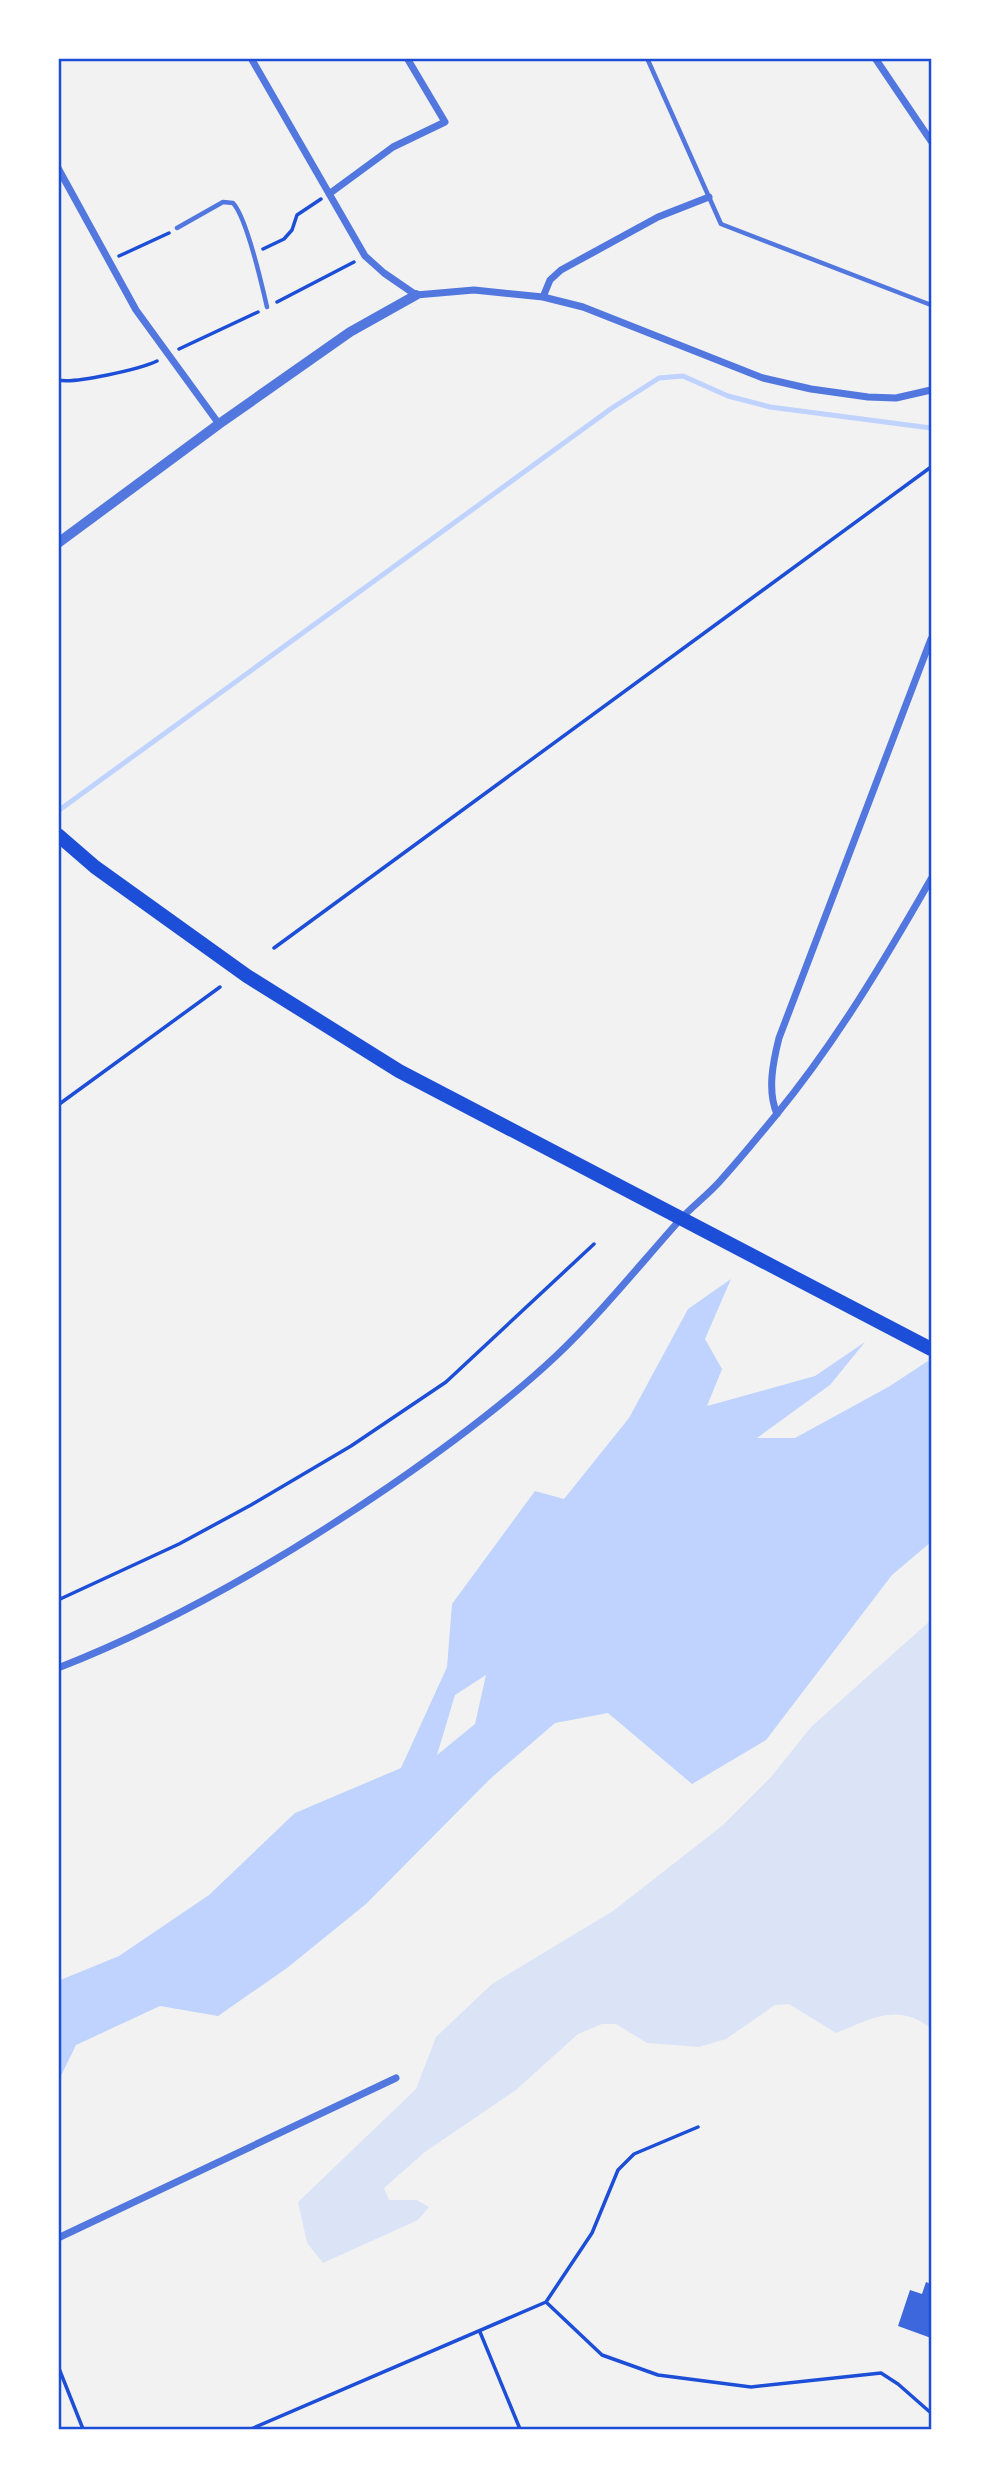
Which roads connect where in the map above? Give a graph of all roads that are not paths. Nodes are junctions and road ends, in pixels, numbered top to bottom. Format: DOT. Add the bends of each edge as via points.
graph roads {
  1 [pos="251,58"];
  2 [pos="407,58"];
  3 [pos="647,58"];
  4 [pos="875,58"];
  5 [pos="931,141"];
  6 [pos="58,168"];
  7 [pos="329,194"];
  8 [pos="709,197"];
  9 [pos="177,228"];
  10 [pos="416,295"];
  11 [pos="543,297"];
  12 [pos="931,305"];
  13 [pos="267,307"];
  14 [pos="931,390"];
  15 [pos="219,425"];
  16 [pos="58,543"];
  17 [pos="931,639"];
  18 [pos="58,835"];
  19 [pos="931,879"];
  20 [pos="777,1114"];
  21 [pos="681,1219"];
  22 [pos="931,1349"];
  23 [pos="58,1668"];
  24 [pos="396,2078"];
  25 [pos="58,2238"];
  1 -- 7 [label="street"];
  2 -- 7 [label="street" via="445,122 393,147"];
  3 -- 8 [label="lane"];
  4 -- 5 [label="street"];
  6 -- 15 [label="street" via="136,310"];
  7 -- 10 [label="street" via="365,256"];
  8 -- 11 [label="street" via="658,217 561,270 550,280"];
  8 -- 12 [label="lane" via="721,224"];
  9 -- 13 [label="lane" via="223,202 233,203"];
  10 -- 11 [label="street" via="474,290"];
  10 -- 15 [label="street" via="350,332"];
  11 -- 14 [label="street" via="583,307 763,378 868,397 896,398"];
  15 -- 16 [label="street"];
  17 -- 20 [label="street" via="779,1038 772,1101"];
  18 -- 21 [label="highway" via="94,867 341,1037"];
  19 -- 20 [label="street" via="842,1027"];
  20 -- 21 [label="street"];
  21 -- 22 [label="highway"];
  21 -- 23 [label="street" via="556,1356 452,1443 239,1581 138,1634"];
  24 -- 25 [label="street"];
}
